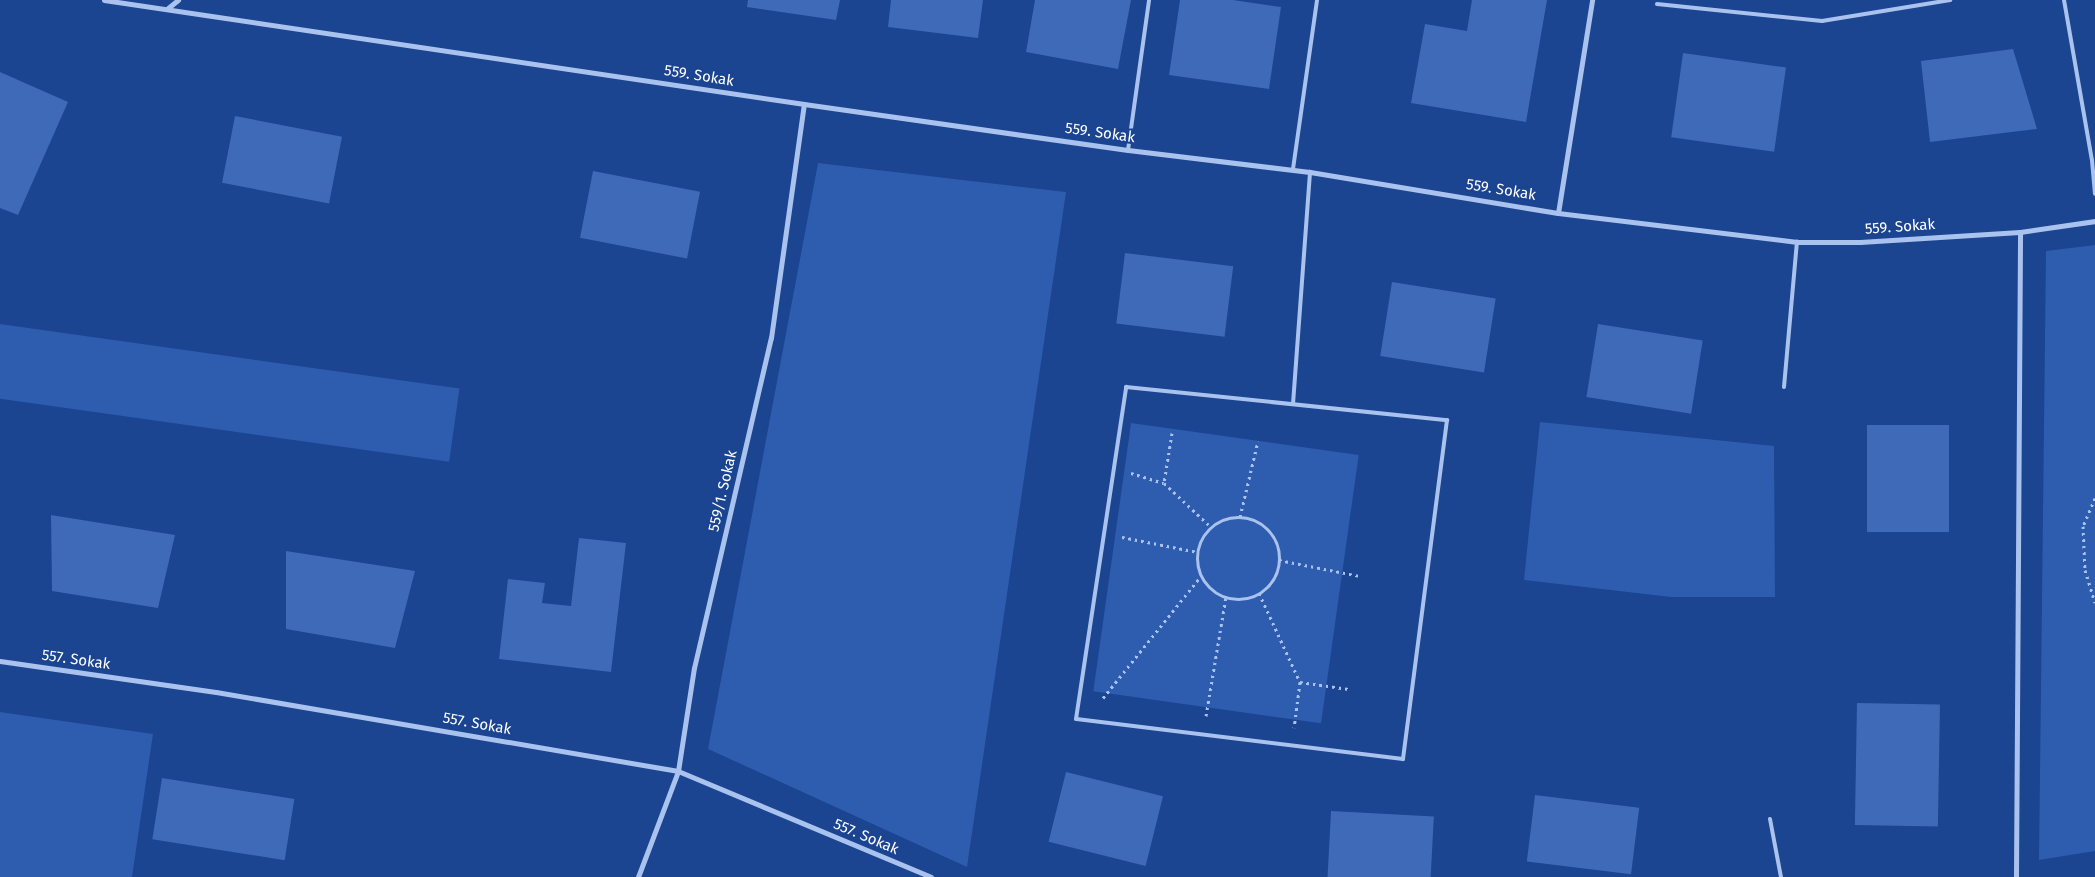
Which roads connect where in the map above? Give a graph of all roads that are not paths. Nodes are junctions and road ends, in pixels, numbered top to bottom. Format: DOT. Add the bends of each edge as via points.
graph roads {
  1 [pos="104,0"];
  2 [pos="178,0"];
  3 [pos="1149,0"];
  4 [pos="1317,0"];
  5 [pos="1592,0"];
  6 [pos="1950,0"];
  7 [pos="2064,0"];
  8 [pos="1657,4"];
  9 [pos="168,8"];
  10 [pos="804,104"];
  11 [pos="1128,150"];
  12 [pos="1293,169"];
  13 [pos="1310,172"];
  14 [pos="2095,194"];
  15 [pos="1558,212"];
  16 [pos="2095,221"];
  17 [pos="2020,232"];
  18 [pos="1797,242"];
  19 [pos="1784,387"];
  20 [pos="1293,404"];
  21 [pos="0,661"];
  22 [pos="678,771"];
  23 [pos="1770,819"];
  24 [pos="638,877"];
  25 [pos="931,877"];
  26 [pos="1781,877"];
  27 [pos="2016,877"];
  1 -- 9 [label="street, 559. Sokak"];
  2 -- 9 [label="street"];
  3 -- 11 [label="lane"];
  4 -- 12 [label="lane"];
  5 -- 15 [label="street"];
  6 -- 8 [label="lane" via="1822,21"];
  7 -- 14 [label="lane"];
  9 -- 10 [label="street, 559. Sokak"];
  10 -- 11 [label="street, 559. Sokak"];
  10 -- 22 [label="street, 559/1. Sokak" via="772,338 694,668"];
  11 -- 12 [label="street, 559. Sokak"];
  12 -- 13 [label="street, 559. Sokak"];
  13 -- 15 [label="street, 559. Sokak"];
  13 -- 20 [label="lane"];
  15 -- 18 [label="street, 559. Sokak"];
  16 -- 17 [label="street, 559. Sokak"];
  17 -- 18 [label="street, 559. Sokak" via="1860,242"];
  17 -- 27 [label="street"];
  18 -- 19 [label="lane"];
  20 -- 20 [label="lane" via="1126,387 1076,719 1403,759 1447,420"];
  21 -- 22 [label="street, 557. Sokak" via="216,692"];
  22 -- 24 [label="street, 559/1. Sokak"];
  22 -- 25 [label="street, 557. Sokak"];
  23 -- 26 [label="lane"];
}
